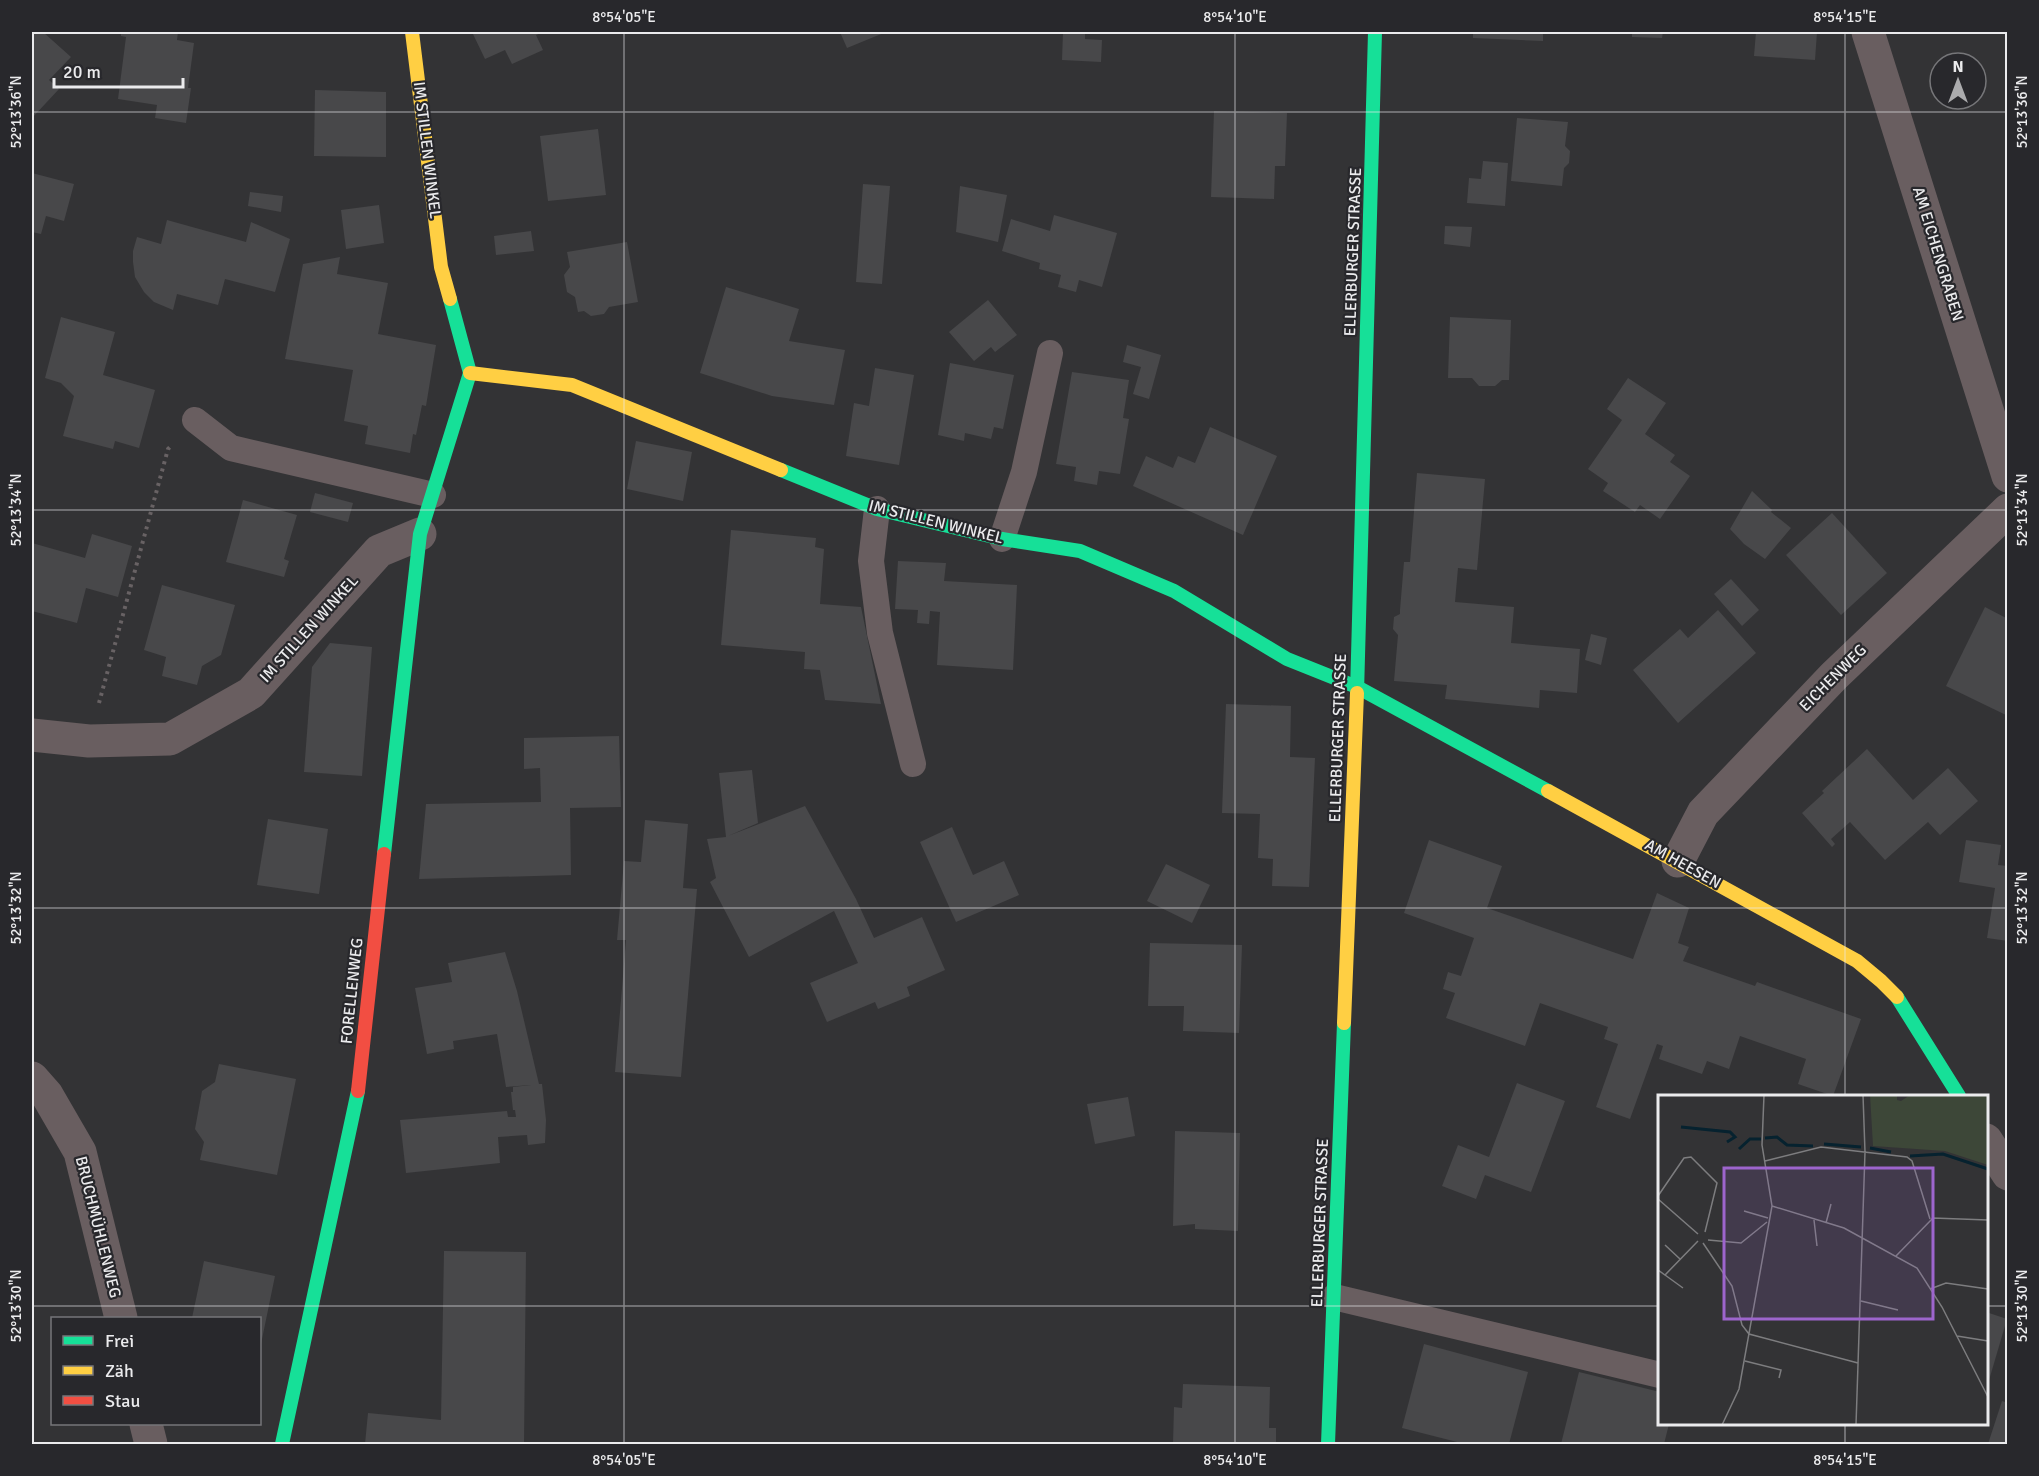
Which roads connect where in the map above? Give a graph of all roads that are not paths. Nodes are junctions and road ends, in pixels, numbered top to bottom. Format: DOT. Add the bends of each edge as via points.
graph roads {
  1 [pos="411,32"];
  2 [pos="1375,32"];
  3 [pos="1868,32"];
  4 [pos="1050,353"];
  5 [pos="470,373"];
  6 [pos="195,420"];
  7 [pos="2007,476"];
  8 [pos="433,495"];
  9 [pos="877,509"];
  10 [pos="2007,510"];
  11 [pos="420,534"];
  12 [pos="1002,539"];
  13 [pos="1357,687"];
  14 [pos="32,735"];
  15 [pos="913,764"];
  16 [pos="1678,861"];
  17 [pos="32,1078"];
  18 [pos="1958,1095"];
  19 [pos="1988,1143"];
  20 [pos="2007,1174"];
  21 [pos="1334,1297"];
  22 [pos="121,1317"];
  23 [pos="1658,1375"];
  24 [pos="146,1425"];
  25 [pos="151,1444"];
  26 [pos="282,1444"];
  27 [pos="1328,1444"];
  1 -- 5 [label="street, IM STILLEN WINKEL" via="441,267"];
  2 -- 13 [label="street, ELLERBURGER STRASSE"];
  3 -- 7 [label="street, AM EICHENGRABEN"];
  4 -- 12 [label="lane" via="1024,472"];
  5 -- 8 [label="street"];
  5 -- 9 [label="street, IM STILLEN WINKEL" via="572,386"];
  6 -- 8 [label="lane" via="231,448"];
  8 -- 11 [label="street"];
  9 -- 12 [label="street, IM STILLEN WINKEL"];
  9 -- 15 [label="lane" via="871,561 880,633"];
  10 -- 16 [label="street, EICHENWEG" via="1834,676 1703,813"];
  11 -- 14 [label="street, IM STILLEN WINKEL" via="379,551 251,693 170,739 88,741"];
  11 -- 26 [label="street, FORELLENWEG" via="358,1090"];
  12 -- 13 [label="street, IM STILLEN WINKEL" via="1080,551 1174,591 1287,659"];
  13 -- 16 [label="street, AM HEESEN"];
  13 -- 21 [label="street, ELLERBURGER STRASSE"];
  16 -- 18 [label="street, AM HEESEN" via="1857,961 1881,981 1901,1002"];
  17 -- 22 [label="street, BRUCHMÜHLENWEG" via="47,1095 80,1152"];
  19 -- 20 [label="street"];
  21 -- 23 [label="lane"];
  21 -- 27 [label="street, ELLERBURGER STRASSE"];
  24 -- 25 [label="street"];
}
